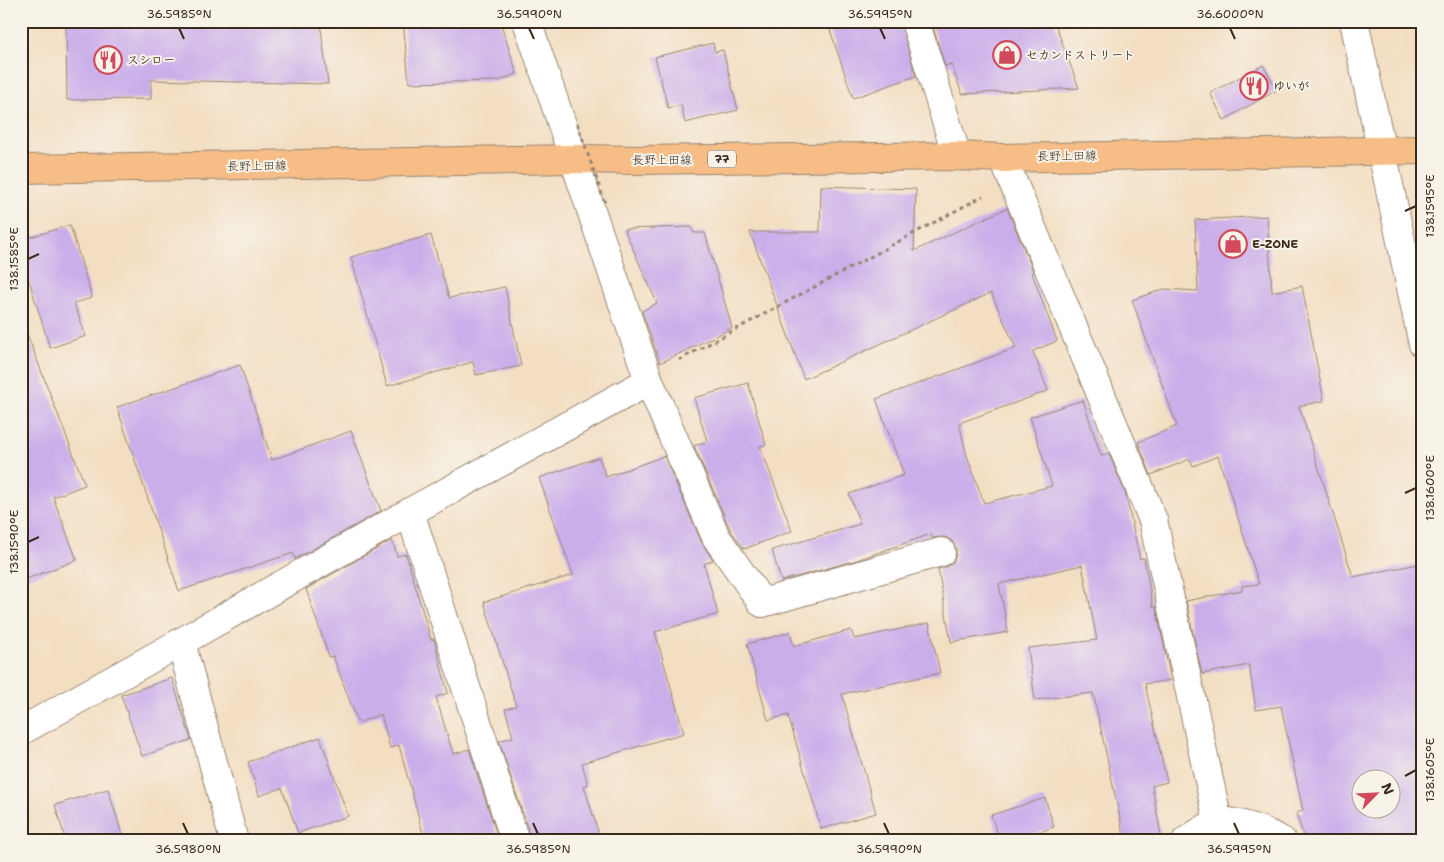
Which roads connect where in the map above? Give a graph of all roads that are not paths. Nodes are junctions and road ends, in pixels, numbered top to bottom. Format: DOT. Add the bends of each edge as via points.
graph roads {
  1 [pos="527,21"];
  2 [pos="915,21"];
  3 [pos="1354,21"];
  4 [pos="1381,150"];
  5 [pos="1423,150"];
  6 [pos="957,156"];
  7 [pos="575,159"];
  8 [pos="21,169"];
  9 [pos="1008,169"];
  10 [pos="1423,344"];
  11 [pos="650,381"];
  12 [pos="410,512"];
  13 [pos="941,552"];
  14 [pos="181,642"];
  15 [pos="21,731"];
  16 [pos="1218,822"];
  17 [pos="234,841"];
  18 [pos="515,841"];
  19 [pos="1186,841"];
  20 [pos="1282,841"];
  1 -- 7 [label="street"];
  2 -- 6 [label="street"];
  3 -- 4 [label="street"];
  4 -- 5 [label="main road, 長野上田線 / 77"];
  4 -- 9 [label="main road, 長野上田線 / 77"];
  4 -- 10 [label="street"];
  6 -- 7 [label="main road, 長野上田線 / 77"];
  6 -- 9 [label="main road, 長野上田線 / 77"];
  7 -- 8 [label="main road, 長野上田線 / 77"];
  7 -- 11 [label="street"];
  9 -- 16 [label="street" via="1153,520"];
  11 -- 12 [label="street"];
  11 -- 13 [label="street" via="716,538 762,603"];
  12 -- 14 [label="street"];
  12 -- 18 [label="street"];
  14 -- 15 [label="street"];
  14 -- 17 [label="street"];
  16 -- 19 [label="street"];
  16 -- 20 [label="street" via="1237,823"];
}
